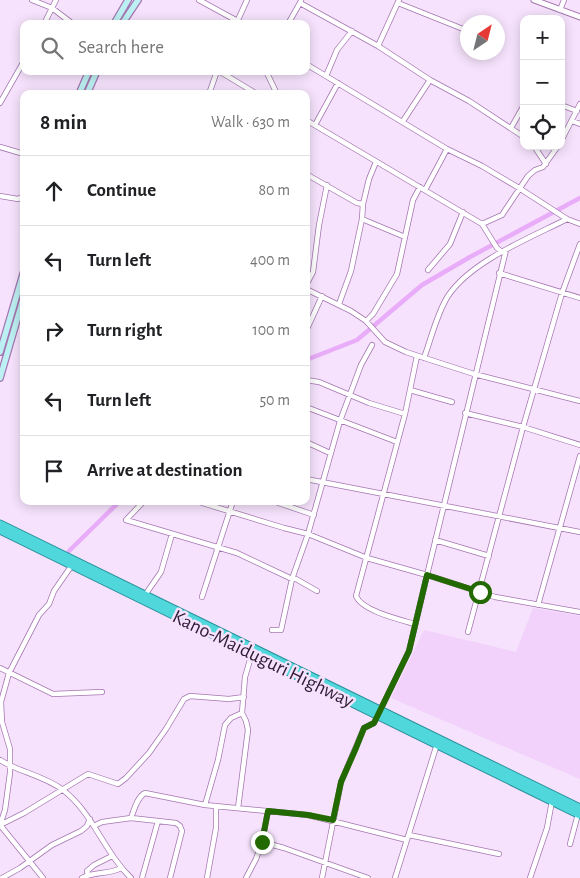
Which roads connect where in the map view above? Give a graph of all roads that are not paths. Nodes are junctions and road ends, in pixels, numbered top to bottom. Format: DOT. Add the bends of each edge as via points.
graph roads {
  1 [pos="32,0"];
  2 [pos="56,0"];
  3 [pos="128,0"];
  4 [pos="138,0"];
  5 [pos="199,0"];
  6 [pos="247,0"];
  7 [pos="534,0"];
  8 [pos="564,0"];
  9 [pos="301,1"];
  10 [pos="399,1"];
  11 [pos="52,8"];
  12 [pos="560,10"];
  13 [pos="580,17"];
  14 [pos="46,20"];
  15 [pos="68,20"];
  16 [pos="116,20"];
  17 [pos="125,20"];
  18 [pos="234,20"];
  19 [pos="240,20"];
  20 [pos="290,20"];
  21 [pos="460,28"];
  22 [pos="352,31"];
  23 [pos="378,46"];
  24 [pos="310,66"];
  25 [pos="20,68"];
  26 [pos="86,75"];
  27 [pos="95,75"];
  28 [pos="216,75"];
  29 [pos="225,75"];
  30 [pos="268,75"];
  31 [pos="326,76"];
  32 [pos="430,80"];
  33 [pos="338,83"];
  34 [pos="80,90"];
  35 [pos="89,90"];
  36 [pos="211,90"];
  37 [pos="250,90"];
  38 [pos="275,90"];
  39 [pos="1,100"];
  40 [pos="580,104"];
  41 [pos="565,106"];
  42 [pos="577,111"];
  43 [pos="520,112"];
  44 [pos="403,121"];
  45 [pos="572,121"];
  46 [pos="310,122"];
  47 [pos="580,124"];
  48 [pos="315,125"];
  49 [pos="511,128"];
  50 [pos="520,134"];
  51 [pos="565,134"];
  52 [pos="0,147"];
  53 [pos="447,149"];
  54 [pos="537,150"];
  55 [pos="555,150"];
  56 [pos="20,153"];
  57 [pos="376,162"];
  58 [pos="546,164"];
  59 [pos="310,176"];
  60 [pos="326,185"];
  61 [pos="519,188"];
  62 [pos="422,189"];
  63 [pos="0,196"];
  64 [pos="20,198"];
  65 [pos="363,204"];
  66 [pos="463,212"];
  67 [pos="362,219"];
  68 [pos="567,219"];
  69 [pos="482,224"];
  70 [pos="580,224"];
  71 [pos="405,237"];
  72 [pos="580,244"];
  73 [pos="504,251"];
  74 [pos="428,270"];
  75 [pos="499,273"];
  76 [pos="310,278"];
  77 [pos="20,284"];
  78 [pos="310,289"];
  79 [pos="562,293"];
  80 [pos="322,296"];
  81 [pos="580,298"];
  82 [pos="340,304"];
  83 [pos="20,310"];
  84 [pos="310,322"];
  85 [pos="368,323"];
  86 [pos="372,345"];
  87 [pos="0,352"];
  88 [pos="417,356"];
  89 [pos="424,358"];
  90 [pos="474,374"];
  91 [pos="0,378"];
  92 [pos="310,381"];
  93 [pos="410,390"];
  94 [pos="534,390"];
  95 [pos="349,395"];
  96 [pos="580,401"];
  97 [pos="452,402"];
  98 [pos="310,409"];
  99 [pos="465,413"];
  100 [pos="405,414"];
  101 [pos="340,420"];
  102 [pos="523,427"];
  103 [pos="396,442"];
  104 [pos="310,444"];
  105 [pos="580,445"];
  106 [pos="330,454"];
  107 [pos="580,456"];
  108 [pos="310,480"];
  109 [pos="322,482"];
  110 [pos="383,494"];
  111 [pos="140,505"];
  112 [pos="209,505"];
  113 [pos="231,505"];
  114 [pos="285,505"];
  115 [pos="443,506"];
  116 [pos="229,511"];
  117 [pos="314,515"];
  118 [pos="499,517"];
  119 [pos="0,524"];
  120 [pos="559,528"];
  121 [pos="0,530"];
  122 [pos="580,532"];
  123 [pos="172,534"];
  124 [pos="308,534"];
  125 [pos="435,540"];
  126 [pos="218,547"];
  127 [pos="489,556"];
  128 [pos="367,558"];
  129 [pos="72,565"];
  130 [pos="427,575"];
  131 [pos="292,579"];
  132 [pos="316,591"];
  133 [pos="480,592"];
  134 [pos="144,595"];
  135 [pos="202,597"];
  136 [pos="538,605"];
  137 [pos="173,612"];
  138 [pos="580,612"];
  139 [pos="415,624"];
  140 [pos="272,630"];
  141 [pos="468,632"];
  142 [pos="252,653"];
  143 [pos="0,668"];
  144 [pos="10,673"];
  145 [pos="102,692"];
  146 [pos="244,696"];
  147 [pos="0,702"];
  148 [pos="378,712"];
  149 [pos="242,713"];
  150 [pos="437,744"];
  151 [pos="0,760"];
  152 [pos="10,766"];
  153 [pos="62,789"];
  154 [pos="552,801"];
  155 [pos="205,805"];
  156 [pos="216,806"];
  157 [pos="238,808"];
  158 [pos="2,809"];
  159 [pos="268,811"];
  160 [pos="579,812"];
  161 [pos="131,818"];
  162 [pos="90,819"];
  163 [pos="333,820"];
  164 [pos="158,821"];
  165 [pos="0,825"];
  166 [pos="94,826"];
  167 [pos="408,837"];
  168 [pos="262,842"];
  169 [pos="570,844"];
  170 [pos="499,854"];
  171 [pos="112,856"];
  172 [pos="29,861"];
  173 [pos="324,863"];
  174 [pos="121,868"];
  175 [pos="88,875"];
  176 [pos="1,878"];
  177 [pos="43,878"];
  178 [pos="82,878"];
  179 [pos="131,878"];
  180 [pos="142,878"];
  181 [pos="170,878"];
  182 [pos="207,878"];
  183 [pos="246,878"];
  184 [pos="322,878"];
  185 [pos="368,878"];
  186 [pos="395,878"];
  187 [pos="530,878"];
  1 -- 11 [label="street"];
  2 -- 11 [label="street"];
  3 -- 16 [label="main road"];
  4 -- 17 [label="main road"];
  5 -- 18 [label="street"];
  6 -- 19 [label="street"];
  7 -- 12 [label="street"];
  8 -- 12 [label="street"];
  9 -- 20 [label="street"];
  9 -- 22 [label="street"];
  10 -- 21 [label="street"];
  10 -- 23 [label="street"];
  11 -- 14 [label="street"];
  11 -- 15 [label="street"];
  12 -- 13 [label="street"];
  22 -- 23 [label="street"];
  22 -- 31 [label="street" via="338,50"];
  23 -- 32 [label="street"];
  24 -- 31 [label="street"];
  25 -- 39 [label="street"];
  26 -- 34 [label="main road"];
  27 -- 35 [label="main road"];
  28 -- 36 [label="street"];
  29 -- 37 [label="street"];
  30 -- 38 [label="street"];
  31 -- 33 [label="street"];
  32 -- 44 [label="street"];
  32 -- 49 [label="street" via="469,100"];
  33 -- 44 [label="street"];
  33 -- 48 [label="street"];
  40 -- 42 [label="street"];
  41 -- 42 [label="street"];
  42 -- 45 [label="street"];
  43 -- 49 [label="street"];
  44 -- 53 [label="street"];
  45 -- 47 [label="street"];
  45 -- 51 [label="street"];
  46 -- 48 [label="street"];
  48 -- 57 [label="street"];
  49 -- 50 [label="street"];
  52 -- 56 [label="street"];
  53 -- 61 [label="street"];
  53 -- 62 [label="street"];
  54 -- 58 [label="street"];
  55 -- 58 [label="street"];
  57 -- 62 [label="street"];
  57 -- 65 [label="street"];
  58 -- 61 [label="street" via="531,173"];
  59 -- 60 [label="street"];
  60 -- 65 [label="street"];
  60 -- 76 [label="street"];
  61 -- 68 [label="street"];
  61 -- 69 [label="street" via="502,215"];
  62 -- 66 [label="street"];
  62 -- 71 [label="street" via="413,200"];
  63 -- 64 [label="street"];
  65 -- 67 [label="street"];
  66 -- 69 [label="street"];
  66 -- 74 [label="street" via="450,244"];
  67 -- 71 [label="street"];
  67 -- 82 [label="street"];
  68 -- 70 [label="street"];
  68 -- 73 [label="street"];
  69 -- 73 [label="street" via="497,248"];
  71 -- 85 [label="street" via="397,274"];
  72 -- 79 [label="street"];
  73 -- 75 [label="street"];
  73 -- 89 [label="street" via="464,278 446,298"];
  75 -- 79 [label="street"];
  75 -- 90 [label="street"];
  77 -- 87 [label="main road"];
  78 -- 80 [label="street"];
  79 -- 81 [label="street"];
  79 -- 94 [label="street"];
  80 -- 82 [label="street"];
  80 -- 84 [label="street"];
  82 -- 85 [label="street"];
  83 -- 91 [label="main road"];
  85 -- 88 [label="street" via="385,342"];
  86 -- 95 [label="street"];
  88 -- 89 [label="street"];
  88 -- 93 [label="street"];
  89 -- 90 [label="street"];
  90 -- 94 [label="street"];
  90 -- 99 [label="street"];
  92 -- 95 [label="street"];
  93 -- 97 [label="street"];
  93 -- 100 [label="street"];
  94 -- 96 [label="street"];
  94 -- 102 [label="street"];
  95 -- 100 [label="street"];
  95 -- 101 [label="street"];
  98 -- 101 [label="street"];
  99 -- 102 [label="street"];
  99 -- 115 [label="street"];
  100 -- 103 [label="street"];
  101 -- 103 [label="street"];
  101 -- 106 [label="street"];
  102 -- 105 [label="street"];
  102 -- 118 [label="street"];
  103 -- 110 [label="street"];
  104 -- 106 [label="street"];
  106 -- 109 [label="street"];
  107 -- 120 [label="street"];
  108 -- 109 [label="street"];
  109 -- 110 [label="street"];
  109 -- 117 [label="street"];
  110 -- 115 [label="street"];
  110 -- 128 [label="street"];
  111 -- 123 [label="street" via="126,520"];
  112 -- 116 [label="street"];
  113 -- 116 [label="street"];
  114 -- 117 [label="street"];
  115 -- 118 [label="street"];
  115 -- 125 [label="street"];
  116 -- 124 [label="street"];
  116 -- 126 [label="street"];
  117 -- 124 [label="street"];
  118 -- 120 [label="street"];
  118 -- 127 [label="street"];
  119 -- 134 [label="highway, Kano-Maiduguri Highway"];
  120 -- 122 [label="street"];
  120 -- 136 [label="street"];
  121 -- 129 [label="highway, Kano-Maiduguri Highway"];
  123 -- 126 [label="street"];
  123 -- 134 [label="street" via="161,572"];
  124 -- 128 [label="street"];
  124 -- 131 [label="street"];
  125 -- 127 [label="street"];
  125 -- 130 [label="street"];
  126 -- 131 [label="street"];
  126 -- 135 [label="street"];
  127 -- 133 [label="street"];
  128 -- 130 [label="street"];
  128 -- 139 [label="street" via="356,596 358,600 384,615"];
  129 -- 137 [label="highway, Kano-Maiduguri Highway"];
  129 -- 144 [label="street" via="39,615"];
  130 -- 133 [label="street"];
  130 -- 139 [label="street"];
  131 -- 132 [label="street" via="296,578"];
  131 -- 140 [label="street" via="282,630"];
  133 -- 136 [label="street"];
  133 -- 141 [label="street"];
  134 -- 137 [label="highway, Kano-Maiduguri Highway"];
  136 -- 138 [label="street"];
  137 -- 142 [label="highway, Kano-Maiduguri Highway"];
  137 -- 148 [label="highway, Kano-Maiduguri Highway"];
  139 -- 148 [label="street" via="409,651"];
  142 -- 146 [label="street"];
  142 -- 148 [label="highway, Kano-Maiduguri Highway"];
  143 -- 144 [label="street"];
  144 -- 145 [label="street" via="54,694"];
  144 -- 147 [label="street"];
  146 -- 149 [label="street"];
  146 -- 153 [label="street" via="229,699 190,696 184,699 157,743 118,784 88,774"];
  147 -- 152 [label="street" via="2,722 10,745"];
  148 -- 150 [label="highway, Kano-Maiduguri Highway"];
  148 -- 160 [label="highway, Kano-Maiduguri Highway"];
  148 -- 163 [label="street" via="374,723 364,728 341,782"];
  149 -- 155 [label="street" via="225,725"];
  149 -- 157 [label="street" via="248,730"];
  150 -- 154 [label="highway, Kano-Maiduguri Highway"];
  150 -- 167 [label="street"];
  151 -- 152 [label="street"];
  152 -- 153 [label="street"];
  152 -- 158 [label="street"];
  153 -- 162 [label="street"];
  153 -- 165 [label="street"];
  154 -- 160 [label="highway, Kano-Maiduguri Highway"];
  154 -- 187 [label="street" via="547,828"];
  155 -- 156 [label="street"];
  155 -- 161 [label="street" via="145,793 138,800"];
  156 -- 157 [label="street"];
  156 -- 182 [label="street" via="216,828"];
  157 -- 159 [label="street"];
  158 -- 165 [label="street"];
  159 -- 163 [label="street"];
  159 -- 168 [label="street"];
  160 -- 169 [label="street"];
  161 -- 164 [label="street"];
  161 -- 166 [label="street"];
  162 -- 166 [label="street"];
  162 -- 172 [label="street" via="82,831 52,845"];
  163 -- 167 [label="street"];
  163 -- 173 [label="street"];
  164 -- 180 [label="street"];
  164 -- 181 [label="street" via="176,823 182,832"];
  165 -- 172 [label="street"];
  166 -- 171 [label="street"];
  167 -- 170 [label="street"];
  167 -- 186 [label="street"];
  168 -- 173 [label="street"];
  168 -- 183 [label="street"];
  171 -- 174 [label="street"];
  171 -- 175 [label="street" via="94,865 87,871"];
  172 -- 176 [label="street"];
  172 -- 177 [label="street"];
  173 -- 184 [label="street"];
  173 -- 185 [label="street"];
  174 -- 175 [label="street"];
  174 -- 179 [label="street"];
  175 -- 178 [label="street"];
}
